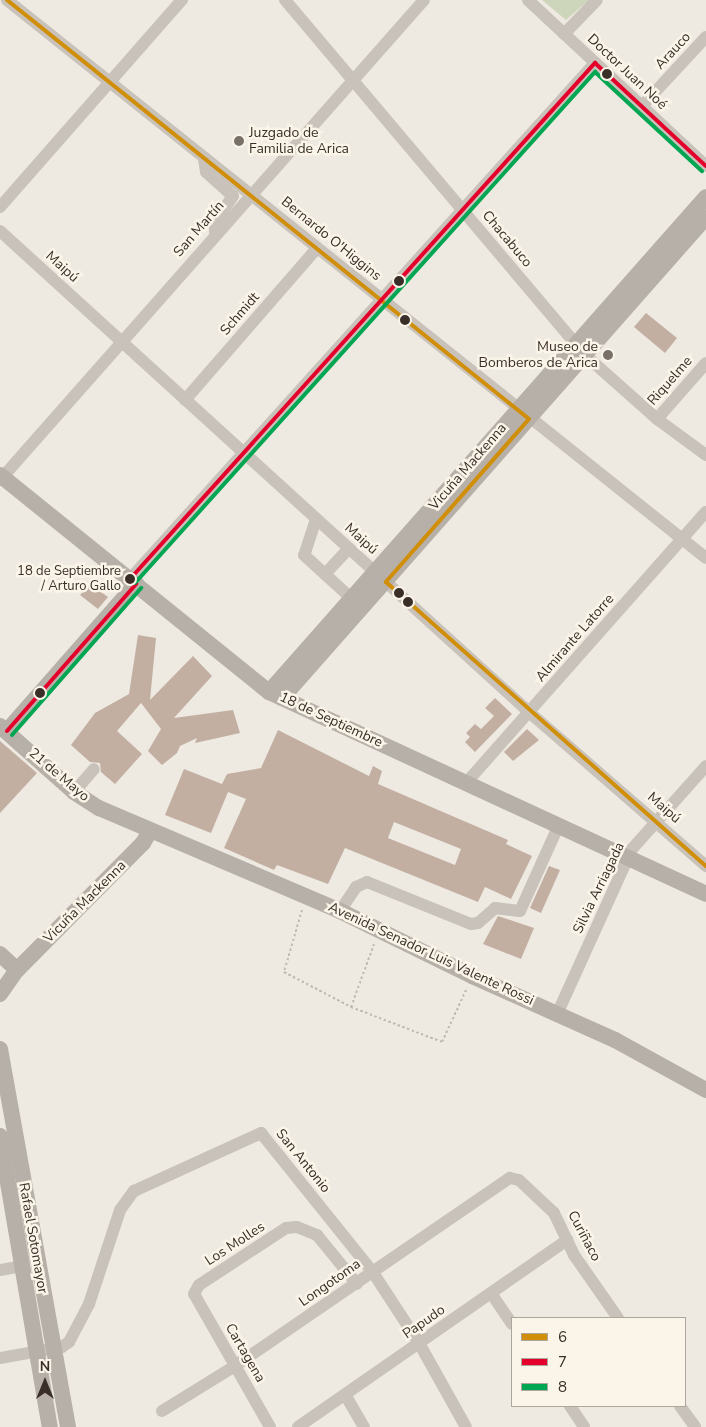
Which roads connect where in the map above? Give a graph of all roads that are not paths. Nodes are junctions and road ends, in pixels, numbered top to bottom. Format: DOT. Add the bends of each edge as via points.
graph roads {
  1 [pos="7,0"];
  2 [pos="182,0"];
  3 [pos="285,0"];
  4 [pos="424,0"];
  5 [pos="528,0"];
  6 [pos="597,0"];
  7 [pos="564,34"];
  8 [pos="706,38"];
  9 [pos="594,62"];
  10 [pos="352,80"];
  11 [pos="110,82"];
  12 [pos="642,106"];
  13 [pos="204,159"];
  14 [pos="706,166"];
  15 [pos="250,194"];
  16 [pos="706,197"];
  17 [pos="0,207"];
  18 [pos="463,210"];
  19 [pos="706,217"];
  20 [pos="0,231"];
  21 [pos="215,234"];
  22 [pos="317,248"];
  23 [pos="382,300"];
  24 [pos="121,341"];
  25 [pos="580,350"];
  26 [pos="706,363"];
  27 [pos="185,400"];
  28 [pos="524,414"];
  29 [pos="657,419"];
  30 [pos="242,454"];
  31 [pos="706,455"];
  32 [pos="1,477"];
  33 [pos="706,512"];
  34 [pos="316,519"];
  35 [pos="682,540"];
  36 [pos="349,548"];
  37 [pos="706,558"];
  38 [pos="324,574"];
  39 [pos="381,578"];
  40 [pos="133,582"];
  41 [pos="352,599"];
  42 [pos="275,695"];
  43 [pos="529,712"];
  44 [pos="2,727"];
  45 [pos="706,766"];
  46 [pos="94,769"];
  47 [pos="466,783"];
  48 [pos="74,792"];
  49 [pos="657,821"];
  50 [pos="558,827"];
  51 [pos="150,831"];
  52 [pos="628,858"];
  53 [pos="706,866"];
  54 [pos="687,885"];
  55 [pos="706,885"];
  56 [pos="706,894"];
  57 [pos="340,911"];
  58 [pos="0,954"];
  59 [pos="17,970"];
  60 [pos="0,994"];
  61 [pos="558,1012"];
  62 [pos="0,1048"];
  63 [pos="706,1090"];
  64 [pos="0,1136"];
  65 [pos="513,1178"];
  66 [pos="4,1181"];
  67 [pos="567,1240"];
  68 [pos="22,1266"];
  69 [pos="0,1270"];
  70 [pos="372,1271"];
  71 [pos="357,1284"];
  72 [pos="194,1294"];
  73 [pos="491,1294"];
  74 [pos="617,1317"];
  75 [pos="511,1323"];
  76 [pos="419,1343"];
  77 [pos="52,1348"];
  78 [pos="36,1351"];
  79 [pos="0,1358"];
  80 [pos="235,1366"];
  81 [pos="346,1396"];
  82 [pos="571,1407"];
  83 [pos="681,1407"];
  84 [pos="162,1411"];
  85 [pos="50,1427"];
  86 [pos="68,1427"];
  87 [pos="270,1427"];
  88 [pos="298,1427"];
  89 [pos="364,1427"];
  90 [pos="466,1427"];
  91 [pos="584,1427"];
  92 [pos="695,1427"];
  1 -- 11 [label="street, Bernardo O'Higgins"];
  2 -- 11 [label="street"];
  3 -- 10 [label="street, Chacabuco"];
  4 -- 10 [label="street, San Martín"];
  5 -- 7 [label="street, Doctor Juan Noé"];
  6 -- 7 [label="street"];
  7 -- 9 [label="street, Doctor Juan Noé"];
  8 -- 12 [label="street, Arauco"];
  9 -- 12 [label="street, Doctor Juan Noé"];
  9 -- 18 [label="street"];
  10 -- 15 [label="street, San Martín"];
  10 -- 18 [label="street, Chacabuco"];
  11 -- 13 [label="street, Bernardo O'Higgins"];
  11 -- 17 [label="street"];
  12 -- 14 [label="street, Doctor Juan Noé"];
  13 -- 15 [label="street, Bernardo O'Higgins"];
  13 -- 21 [label="street" via="206,172 233,196 215,222"];
  15 -- 21 [label="street, San Martín"];
  15 -- 22 [label="street, Bernardo O'Higgins"];
  16 -- 25 [label="main road, Vicuña Mackenna"];
  18 -- 23 [label="street"];
  18 -- 25 [label="street, Chacabuco"];
  19 -- 25 [label="main road, Vicuña Mackenna"];
  20 -- 24 [label="street, Maipú"];
  21 -- 24 [label="street, San Martín"];
  22 -- 23 [label="street, Bernardo O'Higgins"];
  22 -- 27 [label="street, Schmidt"];
  23 -- 28 [label="street, Bernardo O'Higgins"];
  23 -- 30 [label="street"];
  24 -- 27 [label="street, Maipú"];
  24 -- 32 [label="street, San Martín"];
  25 -- 28 [label="main road, Vicuña Mackenna"];
  25 -- 29 [label="street, Chacabuco"];
  26 -- 29 [label="street, Riquelme"];
  27 -- 30 [label="street, Maipú"];
  28 -- 35 [label="street, Bernardo O'Higgins"];
  28 -- 39 [label="main road, Vicuña Mackenna"];
  29 -- 31 [label="street, Chacabuco"];
  30 -- 34 [label="street, Maipú"];
  30 -- 40 [label="street"];
  32 -- 40 [label="main road, 18 de Septiembre"];
  33 -- 35 [label="street, Almirante Latorre"];
  34 -- 36 [label="street, Maipú"];
  34 -- 38 [label="street" via="304,555"];
  35 -- 37 [label="street, Bernardo O'Higgins"];
  35 -- 43 [label="street, Almirante Latorre"];
  36 -- 38 [label="street"];
  36 -- 39 [label="street, Maipú"];
  38 -- 41 [label="street"];
  39 -- 41 [label="main road, Vicuña Mackenna"];
  39 -- 42 [label="main road, Vicuña Mackenna"];
  39 -- 43 [label="street, Maipú"];
  40 -- 42 [label="main road, 18 de Septiembre"];
  40 -- 44 [label="main road"];
  41 -- 42 [label="main road, Vicuña Mackenna"];
  42 -- 47 [label="main road, 18 de Septiembre"];
  43 -- 47 [label="street, Almirante Latorre"];
  43 -- 49 [label="street, Maipú"];
  44 -- 48 [label="main road, 21 de Mayo"];
  45 -- 49 [label="street, Silvia Arriagada"];
  46 -- 48 [label="street"];
  47 -- 50 [label="main road, 18 de Septiembre"];
  48 -- 51 [label="main road, 21 de Mayo"];
  49 -- 52 [label="street, Silvia Arriagada"];
  49 -- 53 [label="street, Maipú"];
  50 -- 52 [label="main road, 18 de Septiembre"];
  50 -- 57 [label="street" via="520,911 494,908 478,923 471,924 367,882 356,887"];
  51 -- 57 [label="main road, Avenida Senador Luis Valente Rossi"];
  51 -- 59 [label="main road, Vicuña Mackenna" via="143,843"];
  52 -- 54 [label="main road, 18 de Septiembre"];
  52 -- 61 [label="street, Silvia Arriagada"];
  54 -- 55 [label="street"];
  54 -- 56 [label="main road, 18 de Septiembre"];
  57 -- 61 [label="main road, Avenida Senador Luis Valente Rossi" via="472,976"];
  58 -- 59 [label="main road"];
  59 -- 60 [label="main road"];
  61 -- 63 [label="main road, Avenida Senador Luis Valente Rossi"];
  62 -- 77 [label="main road, Rafael Sotomayor"];
  64 -- 66 [label="main road, Rafael Sotomayor"];
  65 -- 67 [label="street, Curiñaco" via="550,1209"];
  65 -- 70 [label="street, Longotoma"];
  66 -- 68 [label="main road, Rafael Sotomayor"];
  67 -- 73 [label="street, Papudo"];
  67 -- 74 [label="street, Curiñaco"];
  68 -- 69 [label="street"];
  68 -- 78 [label="main road, Rafael Sotomayor"];
  70 -- 71 [label="street, Longotoma"];
  70 -- 76 [label="street, San Antonio"];
  70 -- 77 [label="street, San Antonio" via="270,1141 261,1134 254,1135 128,1196 120,1210 84,1314 69,1342"];
  71 -- 72 [label="street, Los Molles" via="317,1235 297,1227 286,1228 199,1285"];
  71 -- 80 [label="street, Longotoma"];
  72 -- 80 [label="street, Cartagena"];
  73 -- 75 [label="street"];
  73 -- 76 [label="street, Papudo"];
  76 -- 81 [label="street, Papudo"];
  76 -- 90 [label="street, San Antonio"];
  77 -- 78 [label="street"];
  77 -- 86 [label="main road, Rafael Sotomayor"];
  78 -- 79 [label="street"];
  78 -- 85 [label="main road, Rafael Sotomayor"];
  80 -- 84 [label="street, Longotoma"];
  80 -- 87 [label="street, Cartagena"];
  81 -- 88 [label="street, Papudo"];
  81 -- 89 [label="street"];
  82 -- 91 [label="street"];
  83 -- 92 [label="street"];
}
